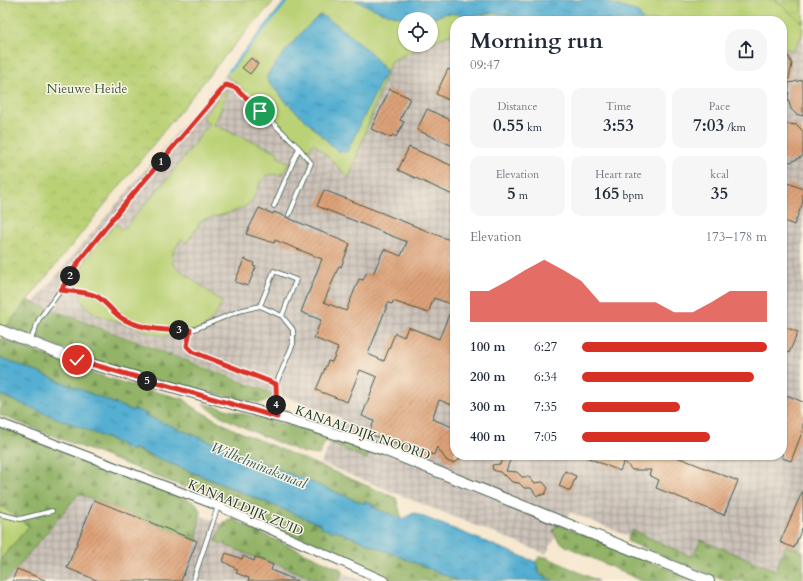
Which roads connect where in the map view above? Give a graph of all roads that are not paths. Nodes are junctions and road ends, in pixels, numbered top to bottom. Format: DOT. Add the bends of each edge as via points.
graph roads {
  1 [pos="299,148"];
  2 [pos="274,206"];
  3 [pos="289,215"];
  4 [pos="61,290"];
  5 [pos="260,306"];
  6 [pos="282,316"];
  7 [pos="0,330"];
  8 [pos="190,330"];
  9 [pos="30,342"];
  10 [pos="276,384"];
  11 [pos="277,417"];
  12 [pos="0,423"];
  13 [pos="218,506"];
  14 [pos="52,512"];
  15 [pos="0,514"];
  16 [pos="193,581"];
  17 [pos="385,581"];
  18 [pos="709,581"];
  1 -- 2 [label="lane"];
  1 -- 3 [label="lane" via="311,163"];
  1 -- 4 [label="lane" via="236,88 226,85 118,213 77,264"];
  4 -- 8 [label="lane" via="98,297 122,318 138,326 156,330"];
  4 -- 9 [label="lane" via="40,319"];
  5 -- 6 [label="lane"];
  5 -- 6 [label="lane" via="274,271 296,280"];
  5 -- 8 [label="lane" via="239,311"];
  6 -- 10 [label="lane" via="293,330 293,344"];
  7 -- 9 [label="street, KANAALDIJK NOORD"];
  8 -- 10 [label="lane" via="187,346 193,352"];
  9 -- 11 [label="street, KANAALDIJK NOORD" via="77,360 159,385"];
  10 -- 11 [label="lane"];
  11 -- 18 [label="street, KANAALDIJK NOORD" via="384,450"];
  12 -- 13 [label="street, KANAALDIJK ZUID"];
  13 -- 16 [label="lane"];
  13 -- 17 [label="street, KANAALDIJK ZUID"];
  14 -- 15 [label="lane" via="20,519"];
}
